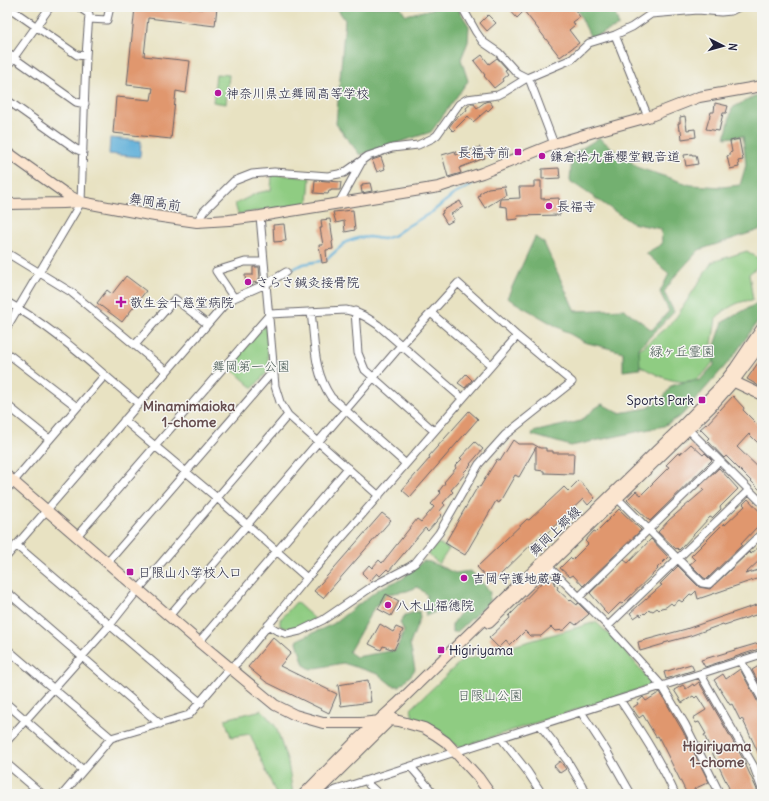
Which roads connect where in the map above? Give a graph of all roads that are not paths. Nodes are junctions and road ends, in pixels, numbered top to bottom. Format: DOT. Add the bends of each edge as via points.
graph roads {
  1 [pos="8,7"];
  2 [pos="50,7"];
  3 [pos="79,7"];
  4 [pos="110,7"];
  5 [pos="462,7"];
  6 [pos="739,7"];
  7 [pos="89,19"];
  8 [pos="36,27"];
  9 [pos="615,35"];
  10 [pos="7,53"];
  11 [pos="86,56"];
  12 [pos="14,58"];
  13 [pos="7,67"];
  14 [pos="527,78"];
  15 [pos="762,86"];
  16 [pos="7,100"];
  17 [pos="84,104"];
  18 [pos="648,117"];
  19 [pos="554,144"];
  20 [pos="7,152"];
  21 [pos="84,152"];
  22 [pos="363,160"];
  23 [pos="81,202"];
  24 [pos="339,202"];
  25 [pos="7,204"];
  26 [pos="260,216"];
  27 [pos="196,222"];
  28 [pos="7,253"];
  29 [pos="264,262"];
  30 [pos="40,272"];
  31 [pos="286,272"];
  32 [pos="266,284"];
  33 [pos="234,298"];
  34 [pos="7,302"];
  35 [pos="18,308"];
  36 [pos="354,311"];
  37 [pos="311,312"];
  38 [pos="431,313"];
  39 [pos="270,314"];
  40 [pos="207,324"];
  41 [pos="7,327"];
  42 [pos="762,328"];
  43 [pos="517,336"];
  44 [pos="762,343"];
  45 [pos="135,345"];
  46 [pos="401,346"];
  47 [pos="7,353"];
  48 [pos="491,365"];
  49 [pos="166,371"];
  50 [pos="105,375"];
  51 [pos="274,375"];
  52 [pos="374,378"];
  53 [pos="730,380"];
  54 [pos="762,395"];
  55 [pos="462,398"];
  56 [pos="138,403"];
  57 [pos="7,404"];
  58 [pos="77,407"];
  59 [pos="346,410"];
  60 [pos="288,415"];
  61 [pos="124,420"];
  62 [pos="686,427"];
  63 [pos="434,431"];
  64 [pos="49,439"];
  65 [pos="319,442"];
  66 [pos="155,446"];
  67 [pos="719,460"];
  68 [pos="406,464"];
  69 [pos="348,468"];
  70 [pos="186,473"];
  71 [pos="9,482"];
  72 [pos="749,490"];
  73 [pos="379,496"];
  74 [pos="615,496"];
  75 [pos="217,498"];
  76 [pos="762,503"];
  77 [pos="46,510"];
  78 [pos="248,525"];
  79 [pos="649,530"];
  80 [pos="762,533"];
  81 [pos="77,536"];
  82 [pos="16,545"];
  83 [pos="277,552"];
  84 [pos="7,556"];
  85 [pos="677,559"];
  86 [pos="108,562"];
  87 [pos="545,563"];
  88 [pos="307,578"];
  89 [pos="139,589"];
  90 [pos="7,592"];
  91 [pos="579,597"];
  92 [pos="169,616"];
  93 [pos="110,625"];
  94 [pos="268,625"];
  95 [pos="608,626"];
  96 [pos="199,642"];
  97 [pos="7,649"];
  98 [pos="762,654"];
  99 [pos="82,657"];
  100 [pos="741,661"];
  101 [pos="232,668"];
  102 [pos="701,675"];
  103 [pos="662,686"];
  104 [pos="54,689"];
  105 [pos="762,699"];
  106 [pos="620,700"];
  107 [pos="201,703"];
  108 [pos="7,704"];
  109 [pos="580,712"];
  110 [pos="26,720"];
  111 [pos="390,720"];
  112 [pos="379,721"];
  113 [pos="160,724"];
  114 [pos="540,725"];
  115 [pos="111,738"];
  116 [pos="501,738"];
  117 [pos="7,741"];
  118 [pos="455,753"];
  119 [pos="7,764"];
  120 [pos="411,767"];
  121 [pos="83,770"];
  122 [pos="368,780"];
  123 [pos="762,789"];
  124 [pos="321,791"];
  125 [pos="42,794"];
  126 [pos="63,794"];
  127 [pos="304,794"];
  128 [pos="378,794"];
  129 [pos="434,794"];
  130 [pos="490,794"];
  131 [pos="542,794"];
  132 [pos="587,794"];
  133 [pos="631,794"];
  134 [pos="675,794"];
  135 [pos="720,794"];
  1 -- 8 [label="street"];
  2 -- 8 [label="street"];
  3 -- 7 [label="street" via="89,14"];
  4 -- 7 [label="street" via="107,20"];
  5 -- 14 [label="street" via="483,42 499,53 517,73"];
  6 -- 9 [label="street" via="721,12 698,10 651,14"];
  7 -- 11 [label="street"];
  8 -- 11 [label="street" via="77,55"];
  8 -- 12 [label="street"];
  9 -- 14 [label="street" via="588,43 572,59"];
  9 -- 18 [label="street"];
  10 -- 12 [label="street"];
  11 -- 17 [label="street"];
  12 -- 13 [label="street"];
  12 -- 17 [label="street" via="76,102"];
  14 -- 19 [label="street"];
  14 -- 22 [label="street" via="498,94 467,99 459,104 433,138 418,144 392,148"];
  15 -- 18 [label="street, 舞岡高前" via="699,97"];
  16 -- 21 [label="street"];
  17 -- 21 [label="street"];
  18 -- 19 [label="street, 舞岡高前"];
  19 -- 24 [label="street, 舞岡高前" via="439,187"];
  20 -- 23 [label="street"];
  21 -- 23 [label="street"];
  22 -- 24 [label="street"];
  22 -- 27 [label="street" via="344,173 328,176 274,172 240,177 234,180"];
  23 -- 25 [label="street"];
  23 -- 27 [label="street, 舞岡高前"];
  23 -- 30 [label="street"];
  24 -- 26 [label="street, 舞岡高前"];
  26 -- 27 [label="street, 舞岡高前"];
  26 -- 29 [label="street"];
  28 -- 30 [label="street"];
  29 -- 32 [label="street"];
  29 -- 33 [label="street" via="246,262 216,271"];
  30 -- 35 [label="street"];
  30 -- 45 [label="street" via="71,292"];
  31 -- 32 [label="street"];
  32 -- 33 [label="street"];
  32 -- 39 [label="street"];
  33 -- 40 [label="street"];
  34 -- 35 [label="street"];
  35 -- 41 [label="street"];
  35 -- 50 [label="street" via="77,350"];
  36 -- 37 [label="street"];
  36 -- 46 [label="street" via="366,316"];
  36 -- 52 [label="street" via="358,353 365,370"];
  37 -- 39 [label="street"];
  37 -- 59 [label="street" via="320,379 331,396"];
  38 -- 43 [label="street" via="458,283"];
  38 -- 46 [label="street"];
  38 -- 48 [label="street"];
  39 -- 51 [label="street"];
  39 -- 66 [label="street"];
  40 -- 45 [label="street" via="175,299"];
  40 -- 49 [label="street"];
  42 -- 53 [label="street, 舞岡上郷線" via="735,368"];
  43 -- 48 [label="street"];
  43 -- 94 [label="street" via="572,382 505,435 479,464 440,533 415,563 373,586 323,620 300,631 287,634"];
  44 -- 53 [label="street, 舞岡上郷線"];
  45 -- 49 [label="street"];
  46 -- 52 [label="street"];
  46 -- 55 [label="street"];
  47 -- 58 [label="street"];
  48 -- 55 [label="street"];
  49 -- 56 [label="street"];
  50 -- 56 [label="street"];
  50 -- 58 [label="street"];
  51 -- 60 [label="street" via="280,402"];
  51 -- 70 [label="street" via="269,376"];
  52 -- 59 [label="street"];
  52 -- 63 [label="street"];
  53 -- 54 [label="street"];
  53 -- 62 [label="street, 舞岡上郷線" via="721,386"];
  55 -- 63 [label="street"];
  56 -- 61 [label="street"];
  57 -- 64 [label="street"];
  58 -- 64 [label="street"];
  59 -- 65 [label="street"];
  59 -- 68 [label="street"];
  60 -- 65 [label="street"];
  60 -- 75 [label="street"];
  61 -- 66 [label="street"];
  61 -- 77 [label="street"];
  62 -- 67 [label="street"];
  62 -- 74 [label="street, 舞岡上郷線"];
  63 -- 68 [label="street"];
  64 -- 71 [label="street"];
  65 -- 69 [label="street"];
  65 -- 78 [label="street"];
  66 -- 70 [label="street"];
  66 -- 81 [label="street"];
  67 -- 72 [label="street"];
  67 -- 79 [label="street"];
  68 -- 73 [label="street"];
  69 -- 73 [label="street"];
  69 -- 83 [label="street"];
  70 -- 75 [label="street"];
  70 -- 86 [label="street"];
  71 -- 77 [label="street"];
  72 -- 76 [label="street"];
  72 -- 85 [label="street"];
  73 -- 88 [label="street"];
  74 -- 79 [label="street"];
  74 -- 87 [label="street, 舞岡上郷線"];
  75 -- 78 [label="street"];
  75 -- 89 [label="street"];
  77 -- 81 [label="street"];
  77 -- 82 [label="street"];
  78 -- 83 [label="street"];
  78 -- 92 [label="street"];
  79 -- 85 [label="street"];
  79 -- 91 [label="street"];
  80 -- 85 [label="street" via="709,584 702,583"];
  81 -- 86 [label="street"];
  82 -- 84 [label="street"];
  82 -- 93 [label="street"];
  83 -- 88 [label="street"];
  83 -- 96 [label="street"];
  85 -- 95 [label="street"];
  86 -- 89 [label="street"];
  87 -- 91 [label="street"];
  87 -- 111 [label="street, 舞岡上郷線"];
  87 -- 112 [label="street, 舞岡上郷線"];
  88 -- 94 [label="street"];
  89 -- 92 [label="street"];
  89 -- 93 [label="street"];
  90 -- 99 [label="street"];
  91 -- 95 [label="street"];
  92 -- 96 [label="street"];
  93 -- 99 [label="street"];
  93 -- 107 [label="street"];
  94 -- 101 [label="street"];
  95 -- 103 [label="street"];
  96 -- 101 [label="street"];
  97 -- 104 [label="street"];
  98 -- 100 [label="street"];
  99 -- 104 [label="street"];
  99 -- 113 [label="street"];
  100 -- 102 [label="street"];
  100 -- 105 [label="street"];
  101 -- 107 [label="street"];
  101 -- 112 [label="street" via="268,700 295,715 323,723"];
  102 -- 103 [label="street"];
  102 -- 123 [label="street" via="754,767"];
  103 -- 106 [label="street"];
  103 -- 135 [label="street" via="685,724"];
  104 -- 110 [label="street"];
  104 -- 115 [label="street"];
  106 -- 109 [label="street"];
  106 -- 134 [label="street" via="666,773"];
  107 -- 113 [label="street" via="189,715"];
  108 -- 110 [label="street"];
  109 -- 114 [label="street"];
  109 -- 133 [label="street" via="606,750"];
  110 -- 117 [label="street"];
  110 -- 121 [label="street"];
  111 -- 112 [label="street"];
  111 -- 118 [label="street" via="428,730 441,738"];
  111 -- 124 [label="street, 舞岡上郷線"];
  112 -- 124 [label="street, 舞岡上郷線" via="356,741"];
  113 -- 115 [label="street"];
  114 -- 116 [label="street"];
  114 -- 132 [label="street" via="567,760"];
  115 -- 121 [label="street"];
  116 -- 118 [label="street"];
  116 -- 131 [label="street"];
  118 -- 120 [label="street"];
  118 -- 130 [label="street"];
  119 -- 125 [label="street"];
  120 -- 122 [label="street"];
  120 -- 129 [label="street"];
  121 -- 126 [label="street"];
  122 -- 124 [label="street" via="336,790"];
  122 -- 128 [label="street"];
  124 -- 127 [label="street, 舞岡上郷線"];
}
